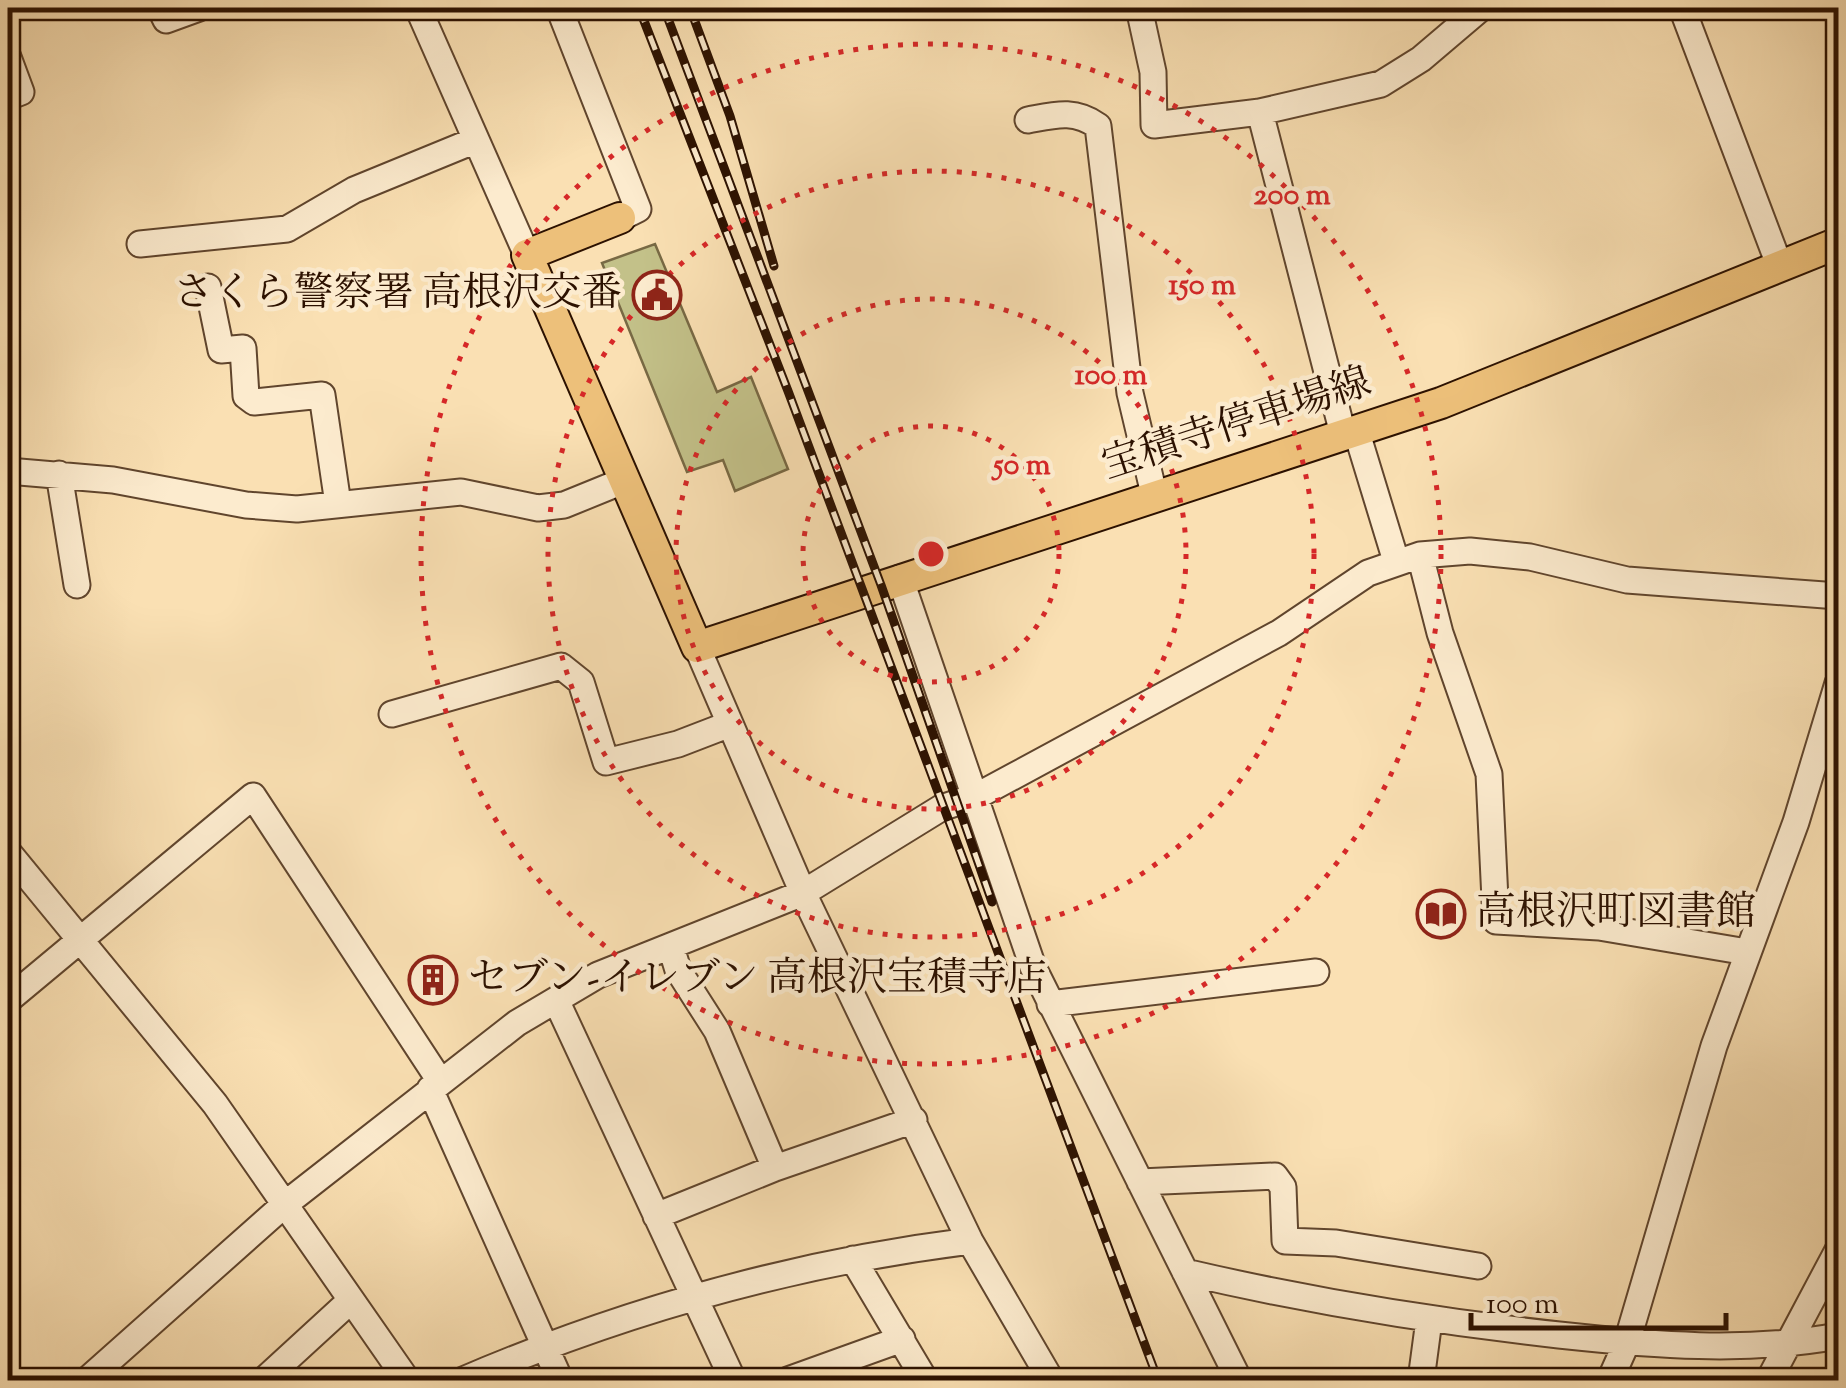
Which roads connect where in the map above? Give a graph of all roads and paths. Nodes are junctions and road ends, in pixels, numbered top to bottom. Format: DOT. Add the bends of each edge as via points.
graph roads {
  1 [pos="160,8"];
  2 [pos="199,8"];
  3 [pos="418,8"];
  4 [pos="559,8"];
  5 [pos="1139,8"];
  6 [pos="1682,8"];
  7 [pos="1470,11"];
  8 [pos="8,58"];
  9 [pos="8,96"];
  10 [pos="1260,112"];
  11 [pos="1028,120"];
  12 [pos="476,140"];
  13 [pos="620,218"];
  14 [pos="1838,243"];
  15 [pos="140,244"];
  16 [pos="526,255"];
  17 [pos="1780,267"];
  18 [pos="208,287"];
  19 [pos="1349,432"];
  20 [pos="8,471"];
  21 [pos="59,474"];
  22 [pos="623,481"];
  23 [pos="1154,494"];
  24 [pos="338,504"];
  25 [pos="1408,558"];
  26 [pos="900,578"];
  27 [pos="77,585"];
  28 [pos="1838,596"];
  29 [pos="697,647"];
  30 [pos="1837,700"];
  31 [pos="392,714"];
  32 [pos="730,724"];
  33 [pos="977,796"];
  34 [pos="8,852"];
  35 [pos="803,893"];
  36 [pos="82,941"];
  37 [pos="671,947"];
  38 [pos="1747,952"];
  39 [pos="1316,972"];
  40 [pos="8,1000"];
  41 [pos="556,1000"];
  42 [pos="1050,1004"];
  43 [pos="436,1085"];
  44 [pos="914,1120"];
  45 [pos="775,1168"];
  46 [pos="1140,1182"];
  47 [pos="284,1205"];
  48 [pos="656,1216"];
  49 [pos="970,1241"];
  50 [pos="1838,1250"];
  51 [pos="853,1259"];
  52 [pos="1478,1266"];
  53 [pos="1184,1272"];
  54 [pos="693,1297"];
  55 [pos="349,1302"];
  56 [pos="1428,1320"];
  57 [pos="1838,1336"];
  58 [pos="902,1339"];
  59 [pos="1627,1342"];
  60 [pos="545,1345"];
  61 [pos="1787,1345"];
  62 [pos="87,1380"];
  63 [pos="264,1380"];
  64 [pos="407,1380"];
  65 [pos="463,1380"];
  66 [pos="560,1380"];
  67 [pos="733,1380"];
  68 [pos="788,1380"];
  69 [pos="925,1380"];
  70 [pos="1051,1380"];
  71 [pos="1238,1380"];
  72 [pos="1421,1380"];
  73 [pos="1610,1380"];
  74 [pos="1769,1380"];
  1 -- 2 [label="street" via="166,20"];
  3 -- 12 [label="street"];
  4 -- 13 [label="street" via="638,209"];
  5 -- 10 [label="street" via="1154,125"];
  6 -- 17 [label="street"];
  7 -- 10 [label="street" via="1421,59 1381,84"];
  8 -- 9 [label="street" via="21,92"];
  10 -- 19 [label="street"];
  11 -- 23 [label="street" via="1064,114 1098,126 1130,393"];
  12 -- 15 [label="street" via="354,190 288,229"];
  12 -- 16 [label="street"];
  13 -- 16 [label="main road"];
  14 -- 17 [label="main road, 宝積寺停車場線"];
  16 -- 22 [label="main road"];
  17 -- 19 [label="main road, 宝積寺停車場線" via="1490,385"];
  18 -- 24 [label="street" via="220,350 243,348 246,396 254,402 322,395"];
  19 -- 23 [label="main road, 宝積寺停車場線"];
  19 -- 25 [label="street"];
  20 -- 21 [label="street"];
  21 -- 24 [label="street" via="246,505"];
  21 -- 27 [label="street"];
  22 -- 24 [label="street" via="564,505 538,508 460,492"];
  22 -- 29 [label="main road"];
  23 -- 26 [label="main road, 宝積寺停車場線"];
  25 -- 28 [label="street" via="1470,551 1627,580"];
  25 -- 33 [label="street" via="1368,573 1279,633"];
  25 -- 38 [label="street" via="1489,774 1496,921 1599,927"];
  26 -- 29 [label="main road, 宝積寺停車場線"];
  26 -- 33 [label="street"];
  29 -- 32 [label="street"];
  30 -- 38 [label="street"];
  31 -- 32 [label="street" via="561,666 581,682 606,762"];
  32 -- 35 [label="street"];
  33 -- 35 [label="street" via="941,808"];
  33 -- 42 [label="street"];
  34 -- 36 [label="street"];
  35 -- 37 [label="street"];
  35 -- 44 [label="street"];
  36 -- 40 [label="street"];
  36 -- 43 [label="street" via="253,796"];
  36 -- 47 [label="street" via="215,1104"];
  37 -- 41 [label="street" via="598,975"];
  37 -- 45 [label="street" via="717,1031"];
  38 -- 59 [label="street"];
  39 -- 42 [label="street"];
  41 -- 43 [label="street"];
  41 -- 48 [label="street"];
  42 -- 46 [label="street"];
  43 -- 47 [label="street"];
  43 -- 60 [label="street"];
  44 -- 45 [label="street"];
  44 -- 49 [label="street"];
  45 -- 48 [label="street"];
  46 -- 52 [label="street" via="1274,1176 1283,1187 1285,1241"];
  46 -- 53 [label="street"];
  47 -- 55 [label="street"];
  47 -- 62 [label="street"];
  48 -- 54 [label="street"];
  49 -- 51 [label="street"];
  49 -- 70 [label="street"];
  50 -- 61 [label="street"];
  51 -- 54 [label="street"];
  51 -- 58 [label="street"];
  53 -- 56 [label="street"];
  53 -- 71 [label="street"];
  54 -- 60 [label="street"];
  54 -- 67 [label="street"];
  55 -- 63 [label="street"];
  55 -- 64 [label="street"];
  56 -- 59 [label="street"];
  56 -- 72 [label="street"];
  57 -- 61 [label="street"];
  58 -- 68 [label="street"];
  58 -- 69 [label="street"];
  59 -- 61 [label="street"];
  59 -- 73 [label="street"];
  60 -- 65 [label="street"];
  60 -- 66 [label="street"];
  61 -- 74 [label="street"];
}
